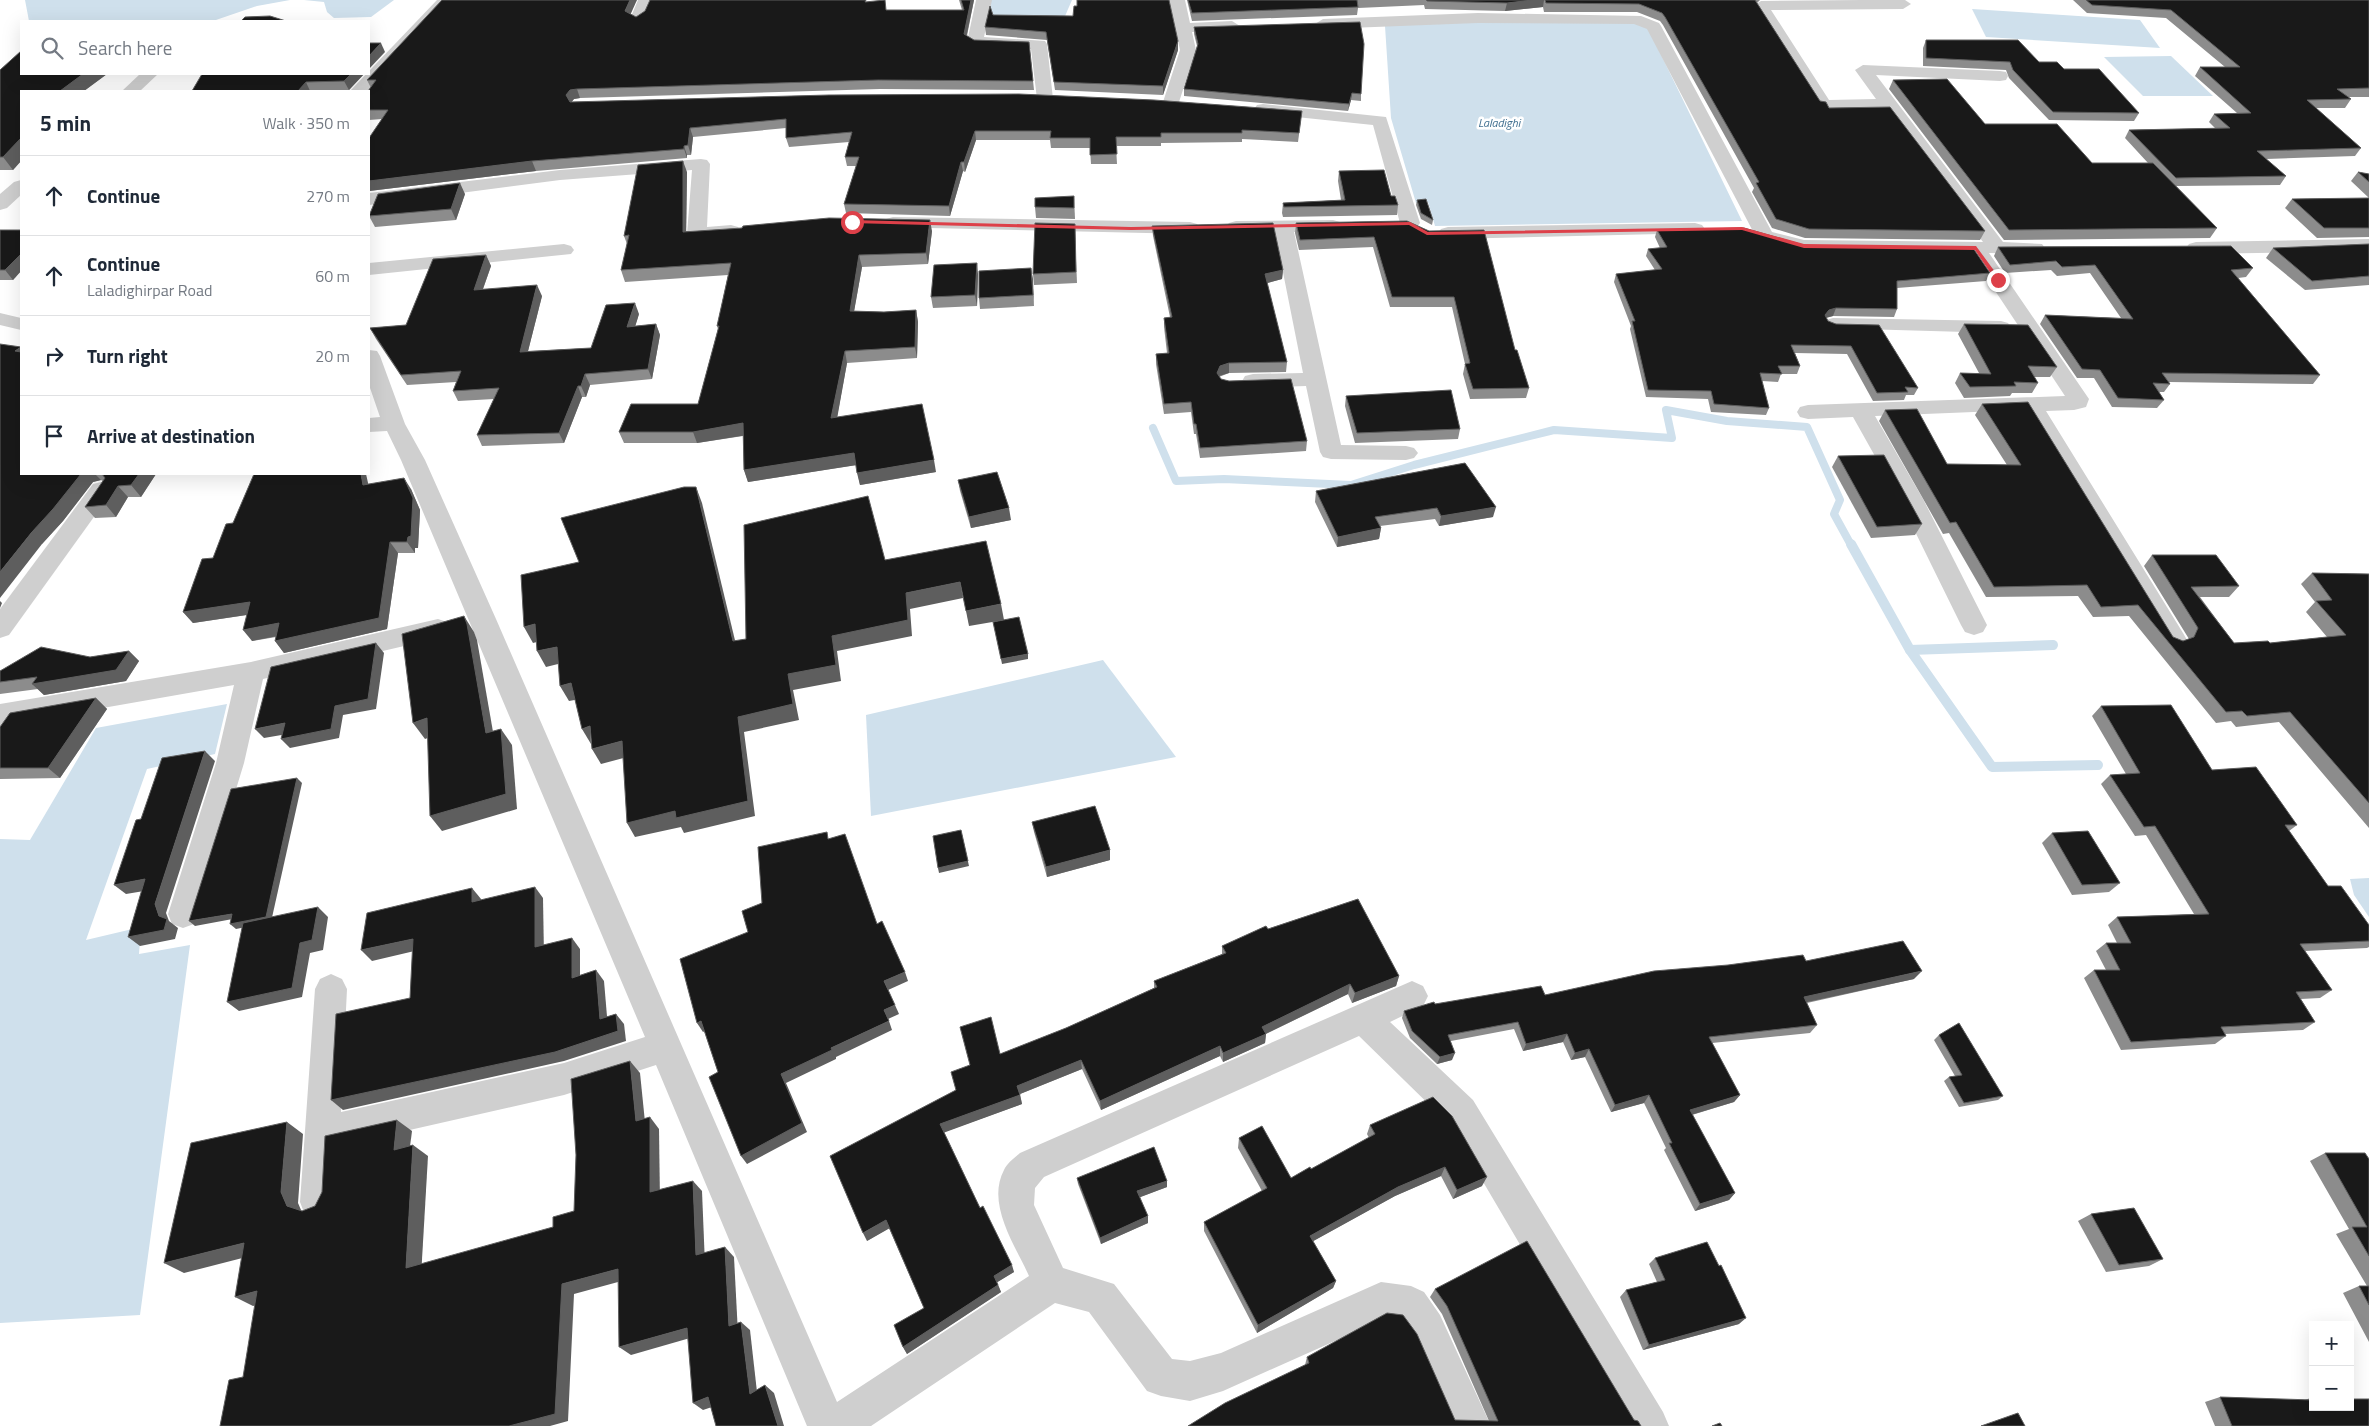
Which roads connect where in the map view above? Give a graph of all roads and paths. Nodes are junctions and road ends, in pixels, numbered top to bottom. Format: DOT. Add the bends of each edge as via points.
graph roads {
  1 [pos="445,0"];
  2 [pos="646,0"];
  3 [pos="984,0"];
  4 [pos="1177,0"];
  5 [pos="1903,4"];
  6 [pos="638,19"];
  7 [pos="1304,24"];
  8 [pos="1243,26"];
  9 [pos="1182,28"];
  10 [pos="370,61"];
  11 [pos="385,61"];
  12 [pos="149,75"];
  13 [pos="2000,76"];
  14 [pos="131,90"];
  15 [pos="359,90"];
  16 [pos="1025,99"];
  17 [pos="1045,99"];
  18 [pos="1064,99"];
  19 [pos="1151,101"];
  20 [pos="1171,102"];
  21 [pos="1190,103"];
  22 [pos="1890,104"];
  23 [pos="1249,108"];
  24 [pos="20,187"];
  25 [pos="370,199"];
  26 [pos="0,204"];
  27 [pos="872,222"];
  28 [pos="1410,223"];
  29 [pos="1390,224"];
  30 [pos="1352,225"];
  31 [pos="1283,227"];
  32 [pos="1742,228"];
  33 [pos="745,229"];
  34 [pos="1713,229"];
  35 [pos="1764,235"];
  36 [pos="2369,245"];
  37 [pos="1987,248"];
  38 [pos="2056,248"];
  39 [pos="2173,248"];
  40 [pos="564,250"];
  41 [pos="370,269"];
  42 [pos="0,318"];
  43 [pos="20,324"];
  44 [pos="1832,324"];
  45 [pos="2030,327"];
  46 [pos="370,362"];
  47 [pos="1317,379"];
  48 [pos="1229,382"];
  49 [pos="2031,404"];
  50 [pos="1860,410"];
  51 [pos="1808,412"];
  52 [pos="381,424"];
  53 [pos="1406,454"];
  54 [pos="100,490"];
  55 [pos="483,619"];
  56 [pos="1974,625"];
  57 [pos="0,628"];
  58 [pos="2174,640"];
  59 [pos="251,672"];
  60 [pos="0,715"];
  61 [pos="183,914"];
  62 [pos="331,989"];
  63 [pos="1412,996"];
  64 [pos="1364,1019"];
  65 [pos="665,1046"];
  66 [pos="322,1133"];
  67 [pos="318,1202"];
  68 [pos="1051,1284"];
  69 [pos="827,1426"];
  70 [pos="836,1426"];
  71 [pos="1471,1426"];
  72 [pos="1649,1426"];
  1 -- 11 [label="street"];
  2 -- 6 [label="street"];
  3 -- 17 [label="street" via="975,42 1039,44"];
  4 -- 9 [label="street"];
  5 -- 22 [label="street" via="1760,6 1824,105"];
  7 -- 35 [label="street" via="1475,12 1636,19 1652,26"];
  8 -- 9 [label="street"];
  9 -- 20 [label="street" via="1188,50"];
  10 -- 11 [label="street"];
  11 -- 15 [label="street"];
  12 -- 14 [label="street"];
  13 -- 22 [label="street" via="1863,70"];
  16 -- 17 [label="street"];
  17 -- 18 [label="street"];
  19 -- 20 [label="street"];
  20 -- 21 [label="street"];
  22 -- 37 [label="street"];
  23 -- 28 [label="street" via="1380,122"];
  24 -- 26 [label="street"];
  25 -- 33 [label="street" via="560,175 701,164 697,234"];
  27 -- 31 [label="street" via="1131,228"];
  28 -- 29 [label="street"];
  28 -- 34 [label="street" via="1427,234"];
  30 -- 31 [label="street"];
  31 -- 47 [label="street"];
  32 -- 35 [label="street"];
  35 -- 37 [label="street" via="1804,246"];
  36 -- 39 [label="street"];
  37 -- 38 [label="street"];
  37 -- 45 [label="street"];
  40 -- 41 [label="street"];
  42 -- 43 [label="street"];
  44 -- 45 [label="street"];
  45 -- 49 [label="street" via="2078,399 2074,403"];
  46 -- 52 [label="street"];
  47 -- 48 [label="street"];
  47 -- 53 [label="street" via="1331,452"];
  49 -- 50 [label="street"];
  49 -- 58 [label="street"];
  50 -- 51 [label="street"];
  50 -- 56 [label="street" via="1911,499"];
  52 -- 55 [label="street" via="413,460"];
  54 -- 57 [label="street"];
  55 -- 59 [label="street"];
  55 -- 65 [label="street"];
  59 -- 60 [label="street"];
  59 -- 61 [label="street" via="230,763"];
  62 -- 66 [label="street"];
  63 -- 64 [label="street"];
  64 -- 68 [label="street" via="1032,1165 1017,1180 1016,1206"];
  64 -- 72 [label="street" via="1461,1112"];
  65 -- 66 [label="street" via="564,1080"];
  65 -- 69 [label="street"];
  66 -- 67 [label="street"];
  68 -- 70 [label="street"];
  68 -- 71 [label="street" via="1101,1297 1161,1377 1190,1380 1223,1372 1381,1301 1411,1305 1427,1328"];
}
